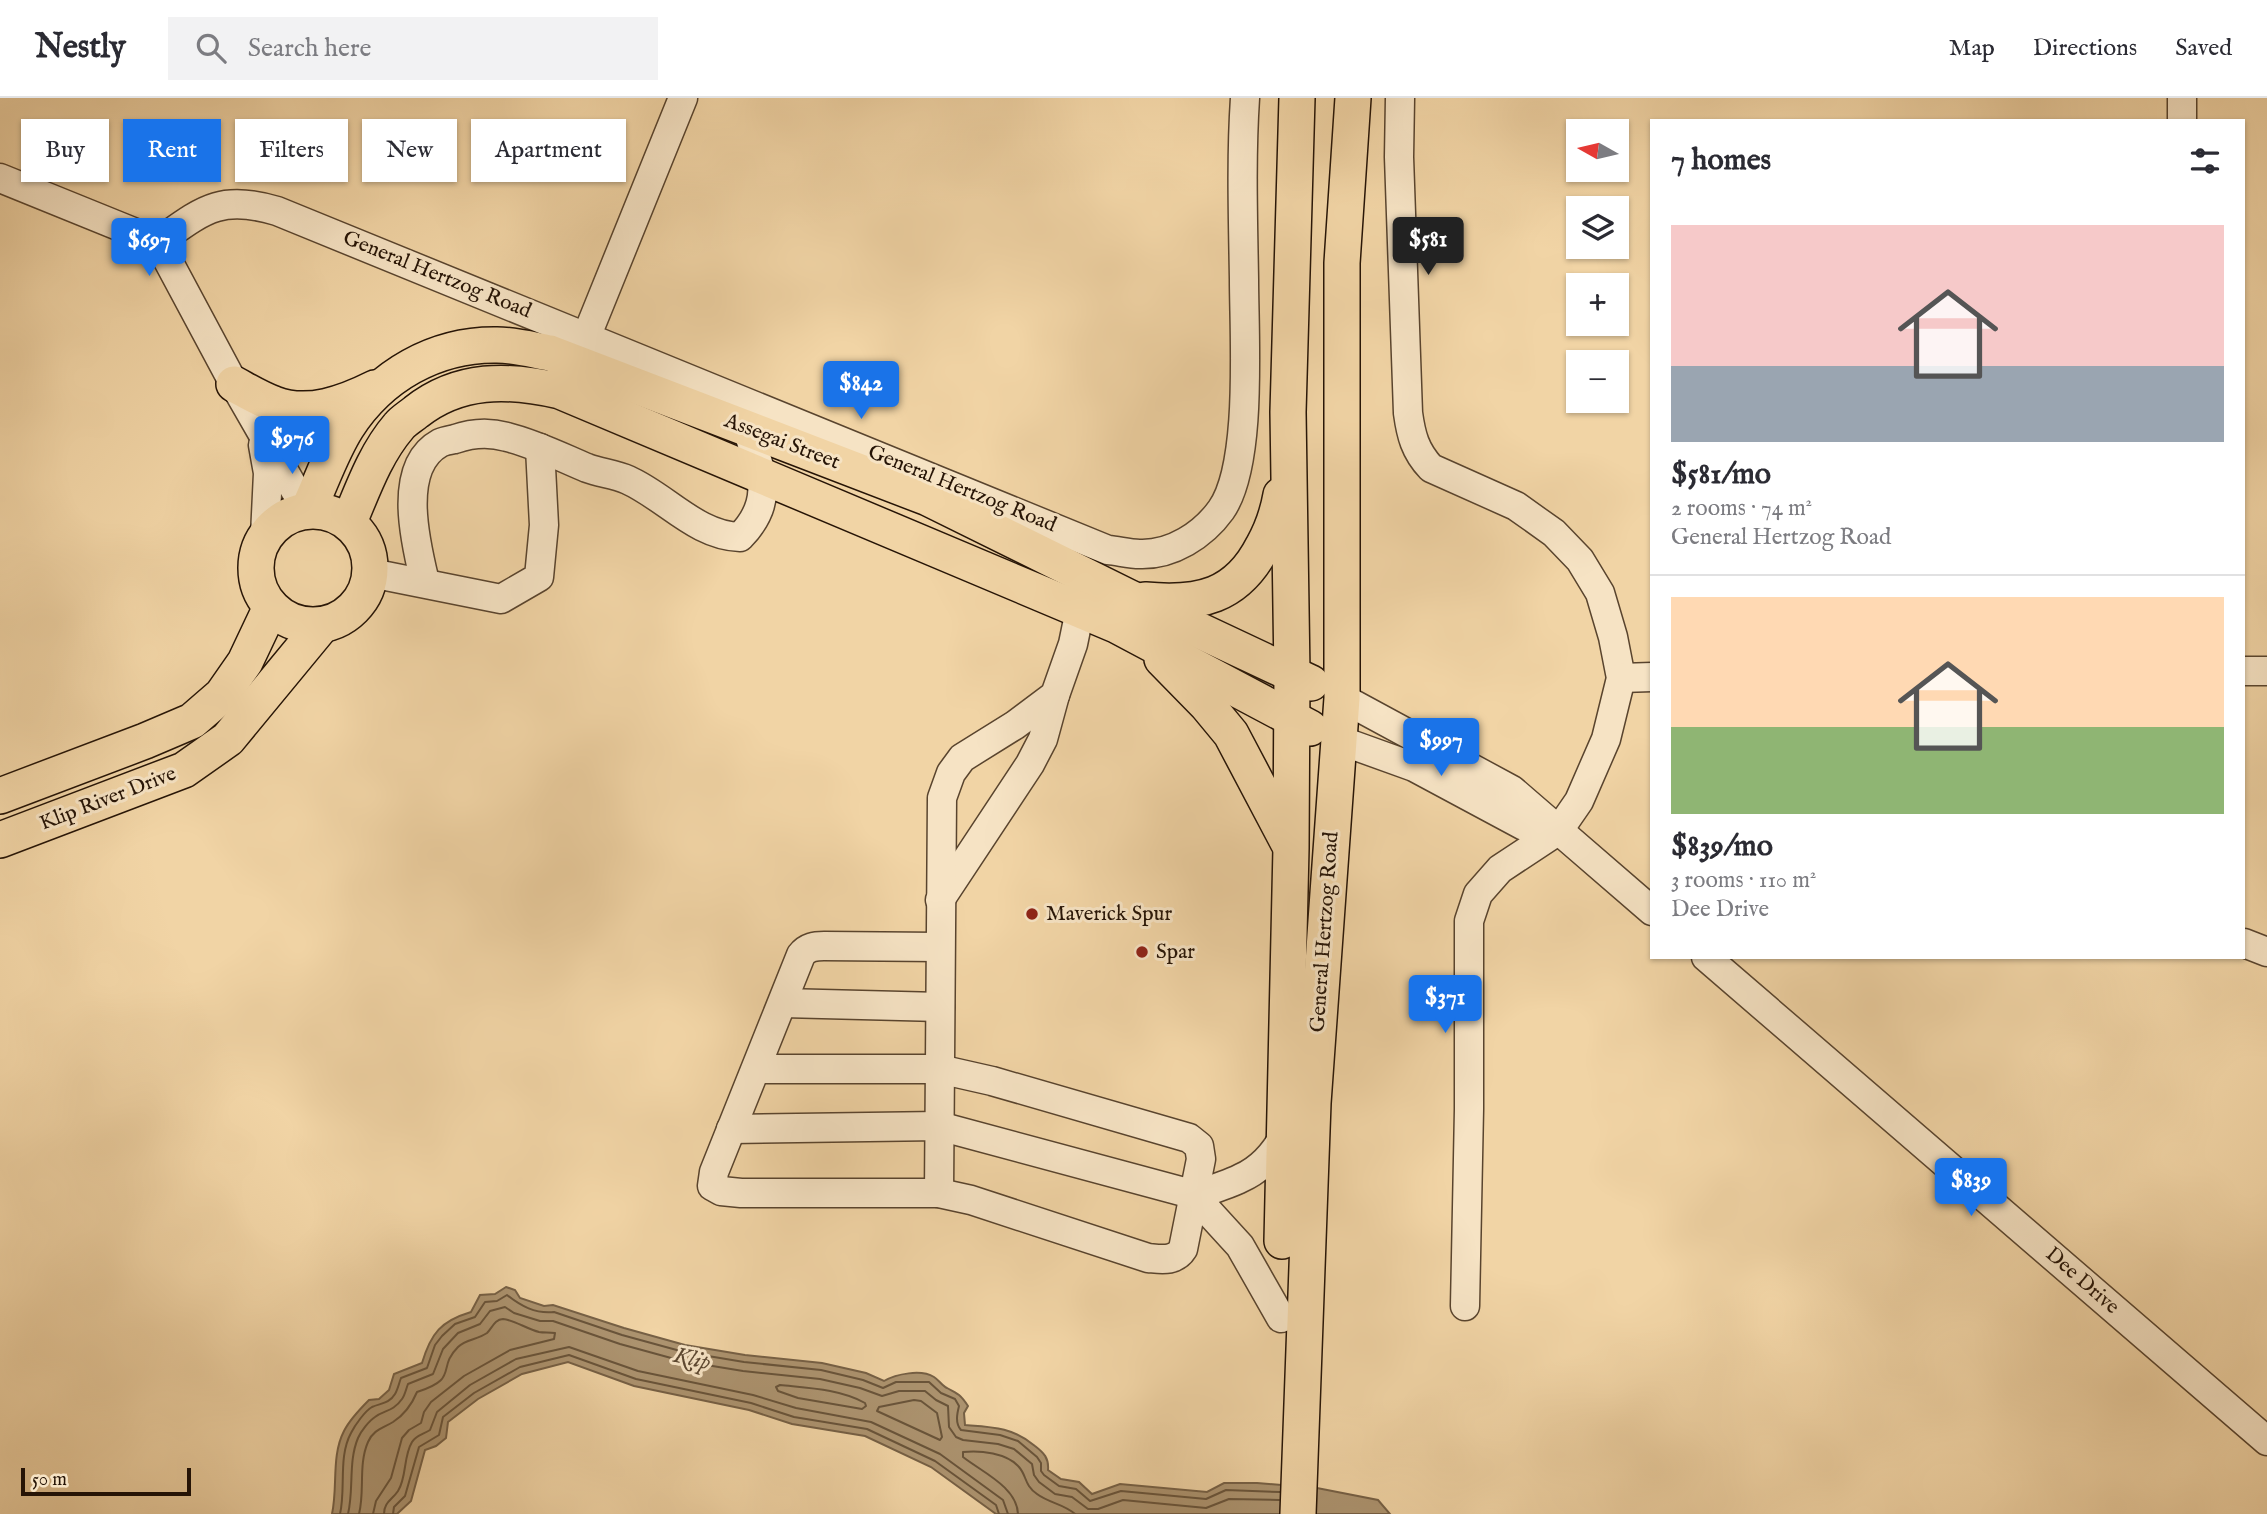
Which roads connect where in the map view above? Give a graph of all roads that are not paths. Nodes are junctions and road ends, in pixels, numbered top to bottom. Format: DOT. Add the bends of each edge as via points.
graph roads {
  1 [pos="683,98"];
  2 [pos="1245,98"];
  3 [pos="1297,98"];
  4 [pos="1353,98"];
  5 [pos="1400,98"];
  6 [pos="2182,98"];
  7 [pos="2182,119"];
  8 [pos="0,178"];
  9 [pos="158,242"];
  10 [pos="587,335"];
  11 [pos="234,384"];
  12 [pos="383,384"];
  13 [pos="257,422"];
  14 [pos="747,429"];
  15 [pos="1289,445"];
  16 [pos="540,448"];
  17 [pos="763,477"];
  18 [pos="307,511"];
  19 [pos="349,522"];
  20 [pos="265,536"];
  21 [pos="1078,572"];
  22 [pos="371,573"];
  23 [pos="425,582"];
  24 [pos="1135,600"];
  25 [pos="271,607"];
  26 [pos="1080,610"];
  27 [pos="322,625"];
  28 [pos="1141,636"];
  29 [pos="2245,671"];
  30 [pos="2267,671"];
  31 [pos="1292,674"];
  32 [pos="1650,677"];
  33 [pos="1621,678"];
  34 [pos="1055,695"];
  35 [pos="1342,698"];
  36 [pos="1292,720"];
  37 [pos="1339,740"];
  38 [pos="0,796"];
  39 [pos="1559,830"];
  40 [pos="0,840"];
  41 [pos="1291,848"];
  42 [pos="940,900"];
  43 [pos="1650,909"];
  44 [pos="2245,943"];
  45 [pos="940,947"];
  46 [pos="2267,951"];
  47 [pos="1708,959"];
  48 [pos="783,1003"];
  49 [pos="940,1007"];
  50 [pos="755,1069"];
  51 [pos="939,1069"];
  52 [pos="939,1126"];
  53 [pos="732,1129"];
  54 [pos="1285,1134"];
  55 [pos="939,1193"];
  56 [pos="1197,1195"];
  57 [pos="1465,1307"];
  58 [pos="1280,1318"];
  59 [pos="1289,1415"];
  60 [pos="2267,1441"];
  61 [pos="1275,1514"];
  62 [pos="1298,1514"];
  1 -- 10 [label="street"];
  2 -- 10 [label="street, General Hertzog Road" via="1245,393 1236,477 1222,509 1200,533 1176,547 1142,554 1108,550"];
  3 -- 15 [label="main road, General Hertzog Road"];
  4 -- 35 [label="main road, General Hertzog Road" via="1342,263"];
  5 -- 33 [label="street" via="1412,442 1431,468 1516,506 1554,533 1580,560 1600,593"];
  6 -- 7 [label="street"];
  8 -- 9 [label="street"];
  9 -- 10 [label="street, General Hertzog Road" via="214,206 257,205"];
  9 -- 11 [label="street"];
  11 -- 12 [label="main road" via="275,405 297,409 352,399"];
  11 -- 13 [label="street"];
  12 -- 14 [label="main road, Assegai Street" via="435,355 497,345 527,348"];
  12 -- 18 [label="main road, Assegai Street" via="346,428"];
  13 -- 18 [label="street"];
  13 -- 20 [label="street" via="268,473"];
  14 -- 17 [label="street"];
  14 -- 21 [label="main road, Assegai Street" via="928,498"];
  15 -- 24 [label="main road" via="1273,524 1241,580 1219,593 1193,599"];
  15 -- 31 [label="main road, General Hertzog Road"];
  16 -- 17 [label="street" via="626,479 725,537 740,537 752,524 763,503"];
  16 -- 23 [label="street" via="544,526 539,577 501,598"];
  16 -- 23 [label="street" via="507,437 468,434 439,444 424,459 414,483 413,507"];
  17 -- 19 [label="main road, Assegai Street" via="560,391 506,383 472,386 434,398 399,425 371,469"];
  17 -- 26 [label="main road, Assegai Street"];
  18 -- 19 [label="main road" via="333,513"];
  18 -- 20 [label="main road" via="278,522"];
  19 -- 22 [label="main road" via="370,554"];
  20 -- 25 [label="main road" via="256,572"];
  21 -- 24 [label="main road, Assegai Street"];
  21 -- 26 [label="street"];
  22 -- 23 [label="street"];
  22 -- 27 [label="main road, Klip River Drive" via="356,607"];
  24 -- 31 [label="main road, Assegai Street"];
  25 -- 27 [label="main road" via="303,625"];
  25 -- 38 [label="main road, Klip River Drive" via="245,662 222,695 192,721"];
  26 -- 28 [label="main road, Assegai Street"];
  26 -- 34 [label="street"];
  27 -- 40 [label="main road, Klip River Drive" via="228,739 184,770"];
  28 -- 36 [label="main road, Assegai Street"];
  28 -- 41 [label="main road" via="1231,734"];
  29 -- 30 [label="street"];
  31 -- 35 [label="main road, Assegai Street"];
  31 -- 36 [label="main road, General Hertzog Road"];
  32 -- 33 [label="street"];
  33 -- 39 [label="street" via="1606,739 1579,801"];
  34 -- 42 [label="street" via="1030,764"];
  34 -- 42 [label="street" via="962,758 951,773 942,798"];
  35 -- 37 [label="main road, General Hertzog Road"];
  35 -- 39 [label="street" via="1512,790"];
  36 -- 37 [label="main road, Assegai Street"];
  36 -- 41 [label="main road, General Hertzog Road"];
  37 -- 39 [label="street" via="1414,767 1524,826"];
  37 -- 59 [label="main road, General Hertzog Road"];
  39 -- 43 [label="street"];
  39 -- 57 [label="street" via="1500,869 1478,894 1469,922"];
  41 -- 54 [label="main road, General Hertzog Road"];
  42 -- 45 [label="street"];
  44 -- 46 [label="street"];
  45 -- 48 [label="street" via="809,948 801,956"];
  45 -- 49 [label="street"];
  47 -- 60 [label="street, Dee Drive"];
  48 -- 49 [label="street"];
  48 -- 50 [label="street"];
  49 -- 51 [label="street"];
  50 -- 51 [label="street"];
  50 -- 53 [label="street"];
  51 -- 52 [label="street"];
  51 -- 56 [label="street" via="1189,1138 1202,1151"];
  52 -- 53 [label="street"];
  52 -- 55 [label="street"];
  52 -- 56 [label="street"];
  53 -- 55 [label="street" via="712,1177 712,1186 721,1191"];
  54 -- 56 [label="street" via="1257,1169"];
  54 -- 58 [label="main road, General Hertzog Road"];
  55 -- 56 [label="street" via="1161,1259 1179,1255 1183,1249"];
  56 -- 58 [label="street" via="1240,1246"];
  58 -- 59 [label="main road, General Hertzog Road"];
  59 -- 61 [label="main road, General Hertzog Road"];
  59 -- 62 [label="main road, General Hertzog Road"];
}
